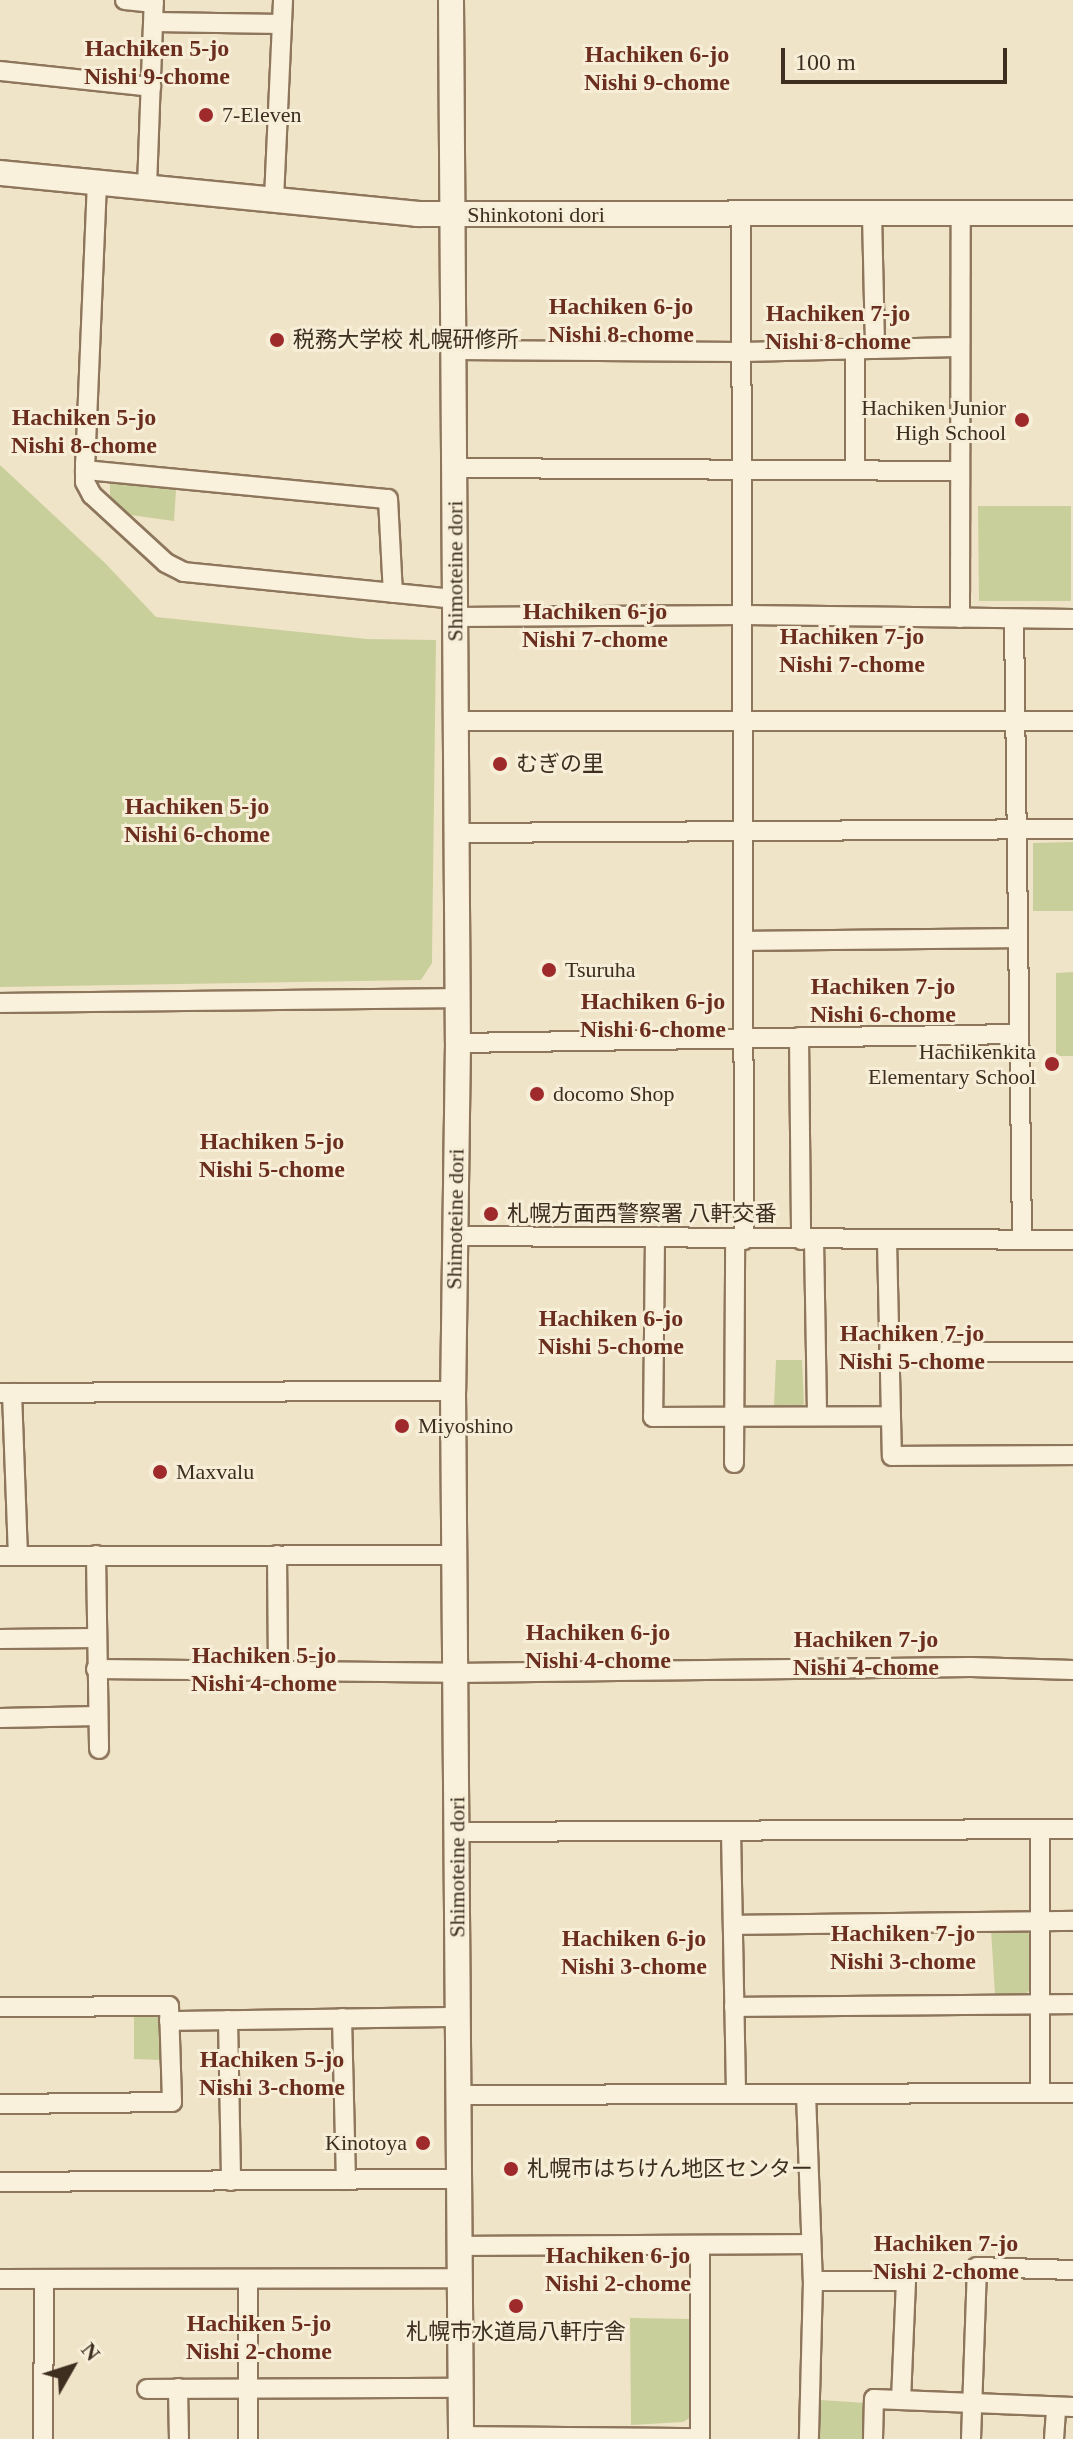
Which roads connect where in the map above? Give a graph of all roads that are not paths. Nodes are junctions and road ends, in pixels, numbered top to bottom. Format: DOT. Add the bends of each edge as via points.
graph roads {
  1 [pos="125,0"];
  2 [pos="283,0"];
  3 [pos="451,0"];
  4 [pos="154,8"];
  5 [pos="282,24"];
  6 [pos="0,71"];
  7 [pos="151,87"];
  8 [pos="0,173"];
  9 [pos="97,182"];
  10 [pos="147,187"];
  11 [pos="274,199"];
  12 [pos="961,213"];
  13 [pos="1073,213"];
  14 [pos="872,214"];
  15 [pos="454,215"];
  16 [pos="741,215"];
  17 [pos="960,347"];
  18 [pos="855,349"];
  19 [pos="875,349"];
  20 [pos="456,350"];
  21 [pos="742,352"];
  22 [pos="455,468"];
  23 [pos="85,470"];
  24 [pos="855,470"];
  25 [pos="742,471"];
  26 [pos="960,471"];
  27 [pos="393,593"];
  28 [pos="455,608"];
  29 [pos="743,615"];
  30 [pos="960,618"];
  31 [pos="1014,619"];
  32 [pos="1073,619"];
  33 [pos="455,721"];
  34 [pos="743,721"];
  35 [pos="1017,721"];
  36 [pos="1073,721"];
  37 [pos="1073,829"];
  38 [pos="1017,830"];
  39 [pos="743,832"];
  40 [pos="456,833"];
  41 [pos="1018,938"];
  42 [pos="744,941"];
  43 [pos="457,998"];
  44 [pos="0,1003"];
  45 [pos="1019,1034"];
  46 [pos="799,1037"];
  47 [pos="744,1038"];
  48 [pos="458,1043"];
  49 [pos="455,1236"];
  50 [pos="655,1238"];
  51 [pos="739,1239"];
  52 [pos="808,1240"];
  53 [pos="1022,1240"];
  54 [pos="1073,1240"];
  55 [pos="887,1241"];
  56 [pos="889,1352"];
  57 [pos="1073,1352"];
  58 [pos="453,1391"];
  59 [pos="6,1393"];
  60 [pos="817,1416"];
  61 [pos="891,1416"];
  62 [pos="732,1417"];
  63 [pos="1073,1455"];
  64 [pos="734,1463"];
  65 [pos="96,1555"];
  66 [pos="277,1555"];
  67 [pos="454,1555"];
  68 [pos="9,1556"];
  69 [pos="96,1638"];
  70 [pos="0,1639"];
  71 [pos="96,1669"];
  72 [pos="1073,1670"];
  73 [pos="278,1671"];
  74 [pos="455,1673"];
  75 [pos="98,1716"];
  76 [pos="0,1718"];
  77 [pos="99,1749"];
  78 [pos="1040,1829"];
  79 [pos="1073,1829"];
  80 [pos="731,1831"];
  81 [pos="457,1832"];
  82 [pos="1040,1921"];
  83 [pos="1073,1921"];
  84 [pos="733,1925"];
  85 [pos="1040,2003"];
  86 [pos="1073,2004"];
  87 [pos="0,2007"];
  88 [pos="734,2007"];
  89 [pos="458,2017"];
  90 [pos="342,2018"];
  91 [pos="228,2020"];
  92 [pos="169,2021"];
  93 [pos="1040,2093"];
  94 [pos="1073,2093"];
  95 [pos="736,2094"];
  96 [pos="806,2094"];
  97 [pos="459,2095"];
  98 [pos="0,2104"];
  99 [pos="459,2179"];
  100 [pos="346,2180"];
  101 [pos="231,2181"];
  102 [pos="0,2182"];
  103 [pos="811,2244"];
  104 [pos="459,2246"];
  105 [pos="700,2247"];
  106 [pos="1073,2270"];
  107 [pos="460,2278"];
  108 [pos="0,2279"];
  109 [pos="44,2279"];
  110 [pos="248,2279"];
  111 [pos="813,2281"];
  112 [pos="248,2387"];
  113 [pos="178,2388"];
  114 [pos="461,2388"];
  115 [pos="147,2389"];
  116 [pos="901,2400"];
  117 [pos="972,2403"];
  118 [pos="1064,2407"];
  119 [pos="461,2438"];
  120 [pos="581,2438"];
  121 [pos="43,2439"];
  122 [pos="179,2439"];
  123 [pos="248,2439"];
  124 [pos="700,2439"];
  125 [pos="809,2439"];
  126 [pos="873,2439"];
  127 [pos="971,2439"];
  128 [pos="1054,2439"];
  1 -- 4 [label="street"];
  2 -- 5 [label="street"];
  3 -- 15 [label="main road, Shimoteine dori"];
  4 -- 5 [label="street"];
  4 -- 7 [label="street"];
  5 -- 11 [label="street"];
  6 -- 7 [label="street"];
  7 -- 10 [label="street"];
  8 -- 9 [label="main road, Shinkotoni dori"];
  9 -- 10 [label="main road, Shinkotoni dori"];
  9 -- 23 [label="street"];
  10 -- 11 [label="main road, Shinkotoni dori"];
  11 -- 15 [label="main road, Shinkotoni dori"];
  12 -- 13 [label="main road, Shinkotoni dori"];
  12 -- 14 [label="main road, Shinkotoni dori"];
  12 -- 17 [label="street"];
  14 -- 16 [label="main road, Shinkotoni dori"];
  14 -- 19 [label="street"];
  15 -- 16 [label="main road, Shinkotoni dori"];
  15 -- 20 [label="main road, Shimoteine dori"];
  16 -- 21 [label="street"];
  17 -- 19 [label="street"];
  17 -- 26 [label="street"];
  18 -- 19 [label="street"];
  18 -- 21 [label="street"];
  18 -- 24 [label="street"];
  20 -- 21 [label="street"];
  20 -- 22 [label="main road, Shimoteine dori"];
  21 -- 25 [label="street"];
  22 -- 25 [label="street"];
  22 -- 28 [label="main road, Shimoteine dori"];
  23 -- 27 [label="street" via="92,495 166,563 184,572"];
  23 -- 27 [label="street" via="388,499"];
  24 -- 25 [label="street"];
  24 -- 26 [label="street"];
  25 -- 29 [label="street"];
  26 -- 30 [label="street"];
  27 -- 28 [label="street"];
  28 -- 29 [label="street"];
  28 -- 33 [label="main road, Shimoteine dori"];
  29 -- 30 [label="street"];
  29 -- 34 [label="street"];
  30 -- 31 [label="street"];
  31 -- 32 [label="street"];
  31 -- 35 [label="street"];
  33 -- 34 [label="street"];
  33 -- 40 [label="main road, Shimoteine dori"];
  34 -- 35 [label="street"];
  34 -- 39 [label="street"];
  35 -- 36 [label="street"];
  35 -- 38 [label="street"];
  37 -- 38 [label="street"];
  38 -- 39 [label="street"];
  38 -- 41 [label="street"];
  39 -- 40 [label="street"];
  39 -- 42 [label="street"];
  40 -- 43 [label="main road, Shimoteine dori"];
  41 -- 42 [label="street"];
  41 -- 45 [label="street"];
  42 -- 47 [label="street"];
  43 -- 44 [label="street"];
  43 -- 48 [label="main road, Shimoteine dori"];
  45 -- 46 [label="street"];
  45 -- 53 [label="street"];
  46 -- 47 [label="street"];
  46 -- 52 [label="street"];
  47 -- 48 [label="street"];
  47 -- 51 [label="street"];
  48 -- 49 [label="main road, Shimoteine dori"];
  49 -- 50 [label="street"];
  49 -- 58 [label="main road, Shimoteine dori"];
  50 -- 51 [label="street"];
  50 -- 62 [label="street" via="653,1417"];
  51 -- 52 [label="street"];
  51 -- 62 [label="street"];
  52 -- 55 [label="street"];
  52 -- 60 [label="street"];
  53 -- 54 [label="street"];
  53 -- 55 [label="street"];
  55 -- 56 [label="street"];
  56 -- 57 [label="street"];
  56 -- 61 [label="street"];
  58 -- 59 [label="street"];
  58 -- 67 [label="main road, Shimoteine dori"];
  59 -- 68 [label="street"];
  60 -- 61 [label="street"];
  60 -- 62 [label="street"];
  61 -- 63 [label="street" via="892,1456"];
  62 -- 64 [label="street"];
  65 -- 66 [label="street"];
  65 -- 68 [label="street"];
  65 -- 69 [label="street"];
  66 -- 67 [label="street"];
  66 -- 73 [label="street"];
  67 -- 74 [label="main road, Shimoteine dori"];
  69 -- 70 [label="street"];
  69 -- 71 [label="street"];
  71 -- 73 [label="street"];
  71 -- 75 [label="street"];
  72 -- 74 [label="street"];
  73 -- 74 [label="street"];
  74 -- 81 [label="main road, Shimoteine dori"];
  75 -- 76 [label="street"];
  75 -- 77 [label="street"];
  78 -- 79 [label="street"];
  78 -- 80 [label="street"];
  78 -- 82 [label="street"];
  80 -- 81 [label="street"];
  80 -- 84 [label="street"];
  81 -- 89 [label="main road, Shimoteine dori"];
  82 -- 83 [label="street"];
  82 -- 84 [label="street"];
  82 -- 85 [label="street"];
  84 -- 88 [label="street"];
  85 -- 86 [label="street"];
  85 -- 88 [label="street"];
  85 -- 93 [label="street"];
  87 -- 92 [label="street" via="169,2006"];
  88 -- 95 [label="street"];
  89 -- 90 [label="street"];
  89 -- 97 [label="main road, Shimoteine dori"];
  90 -- 91 [label="street"];
  90 -- 100 [label="street"];
  91 -- 92 [label="street"];
  91 -- 101 [label="street"];
  92 -- 98 [label="street" via="172,2102"];
  93 -- 94 [label="street"];
  93 -- 96 [label="street"];
  95 -- 96 [label="street"];
  95 -- 97 [label="street"];
  96 -- 103 [label="street"];
  97 -- 99 [label="main road, Shimoteine dori"];
  99 -- 100 [label="street"];
  99 -- 104 [label="main road, Shimoteine dori"];
  100 -- 101 [label="street"];
  101 -- 102 [label="street"];
  103 -- 105 [label="street"];
  103 -- 111 [label="street"];
  104 -- 105 [label="street"];
  104 -- 107 [label="main road, Shimoteine dori"];
  105 -- 124 [label="street"];
  106 -- 117 [label="street" via="977,2267"];
  107 -- 110 [label="street"];
  107 -- 114 [label="main road, Shimoteine dori"];
  108 -- 109 [label="street"];
  109 -- 110 [label="street"];
  109 -- 121 [label="street"];
  110 -- 112 [label="street"];
  111 -- 116 [label="street" via="906,2281"];
  111 -- 125 [label="street"];
  112 -- 113 [label="street"];
  112 -- 114 [label="street"];
  112 -- 123 [label="street"];
  113 -- 115 [label="street"];
  113 -- 122 [label="street"];
  114 -- 119 [label="main road, Shimoteine dori"];
  116 -- 117 [label="street"];
  116 -- 126 [label="street" via="874,2399"];
  117 -- 118 [label="street"];
  117 -- 127 [label="street"];
  118 -- 128 [label="street"];
  119 -- 120 [label="street"];
  120 -- 124 [label="street"];
}
